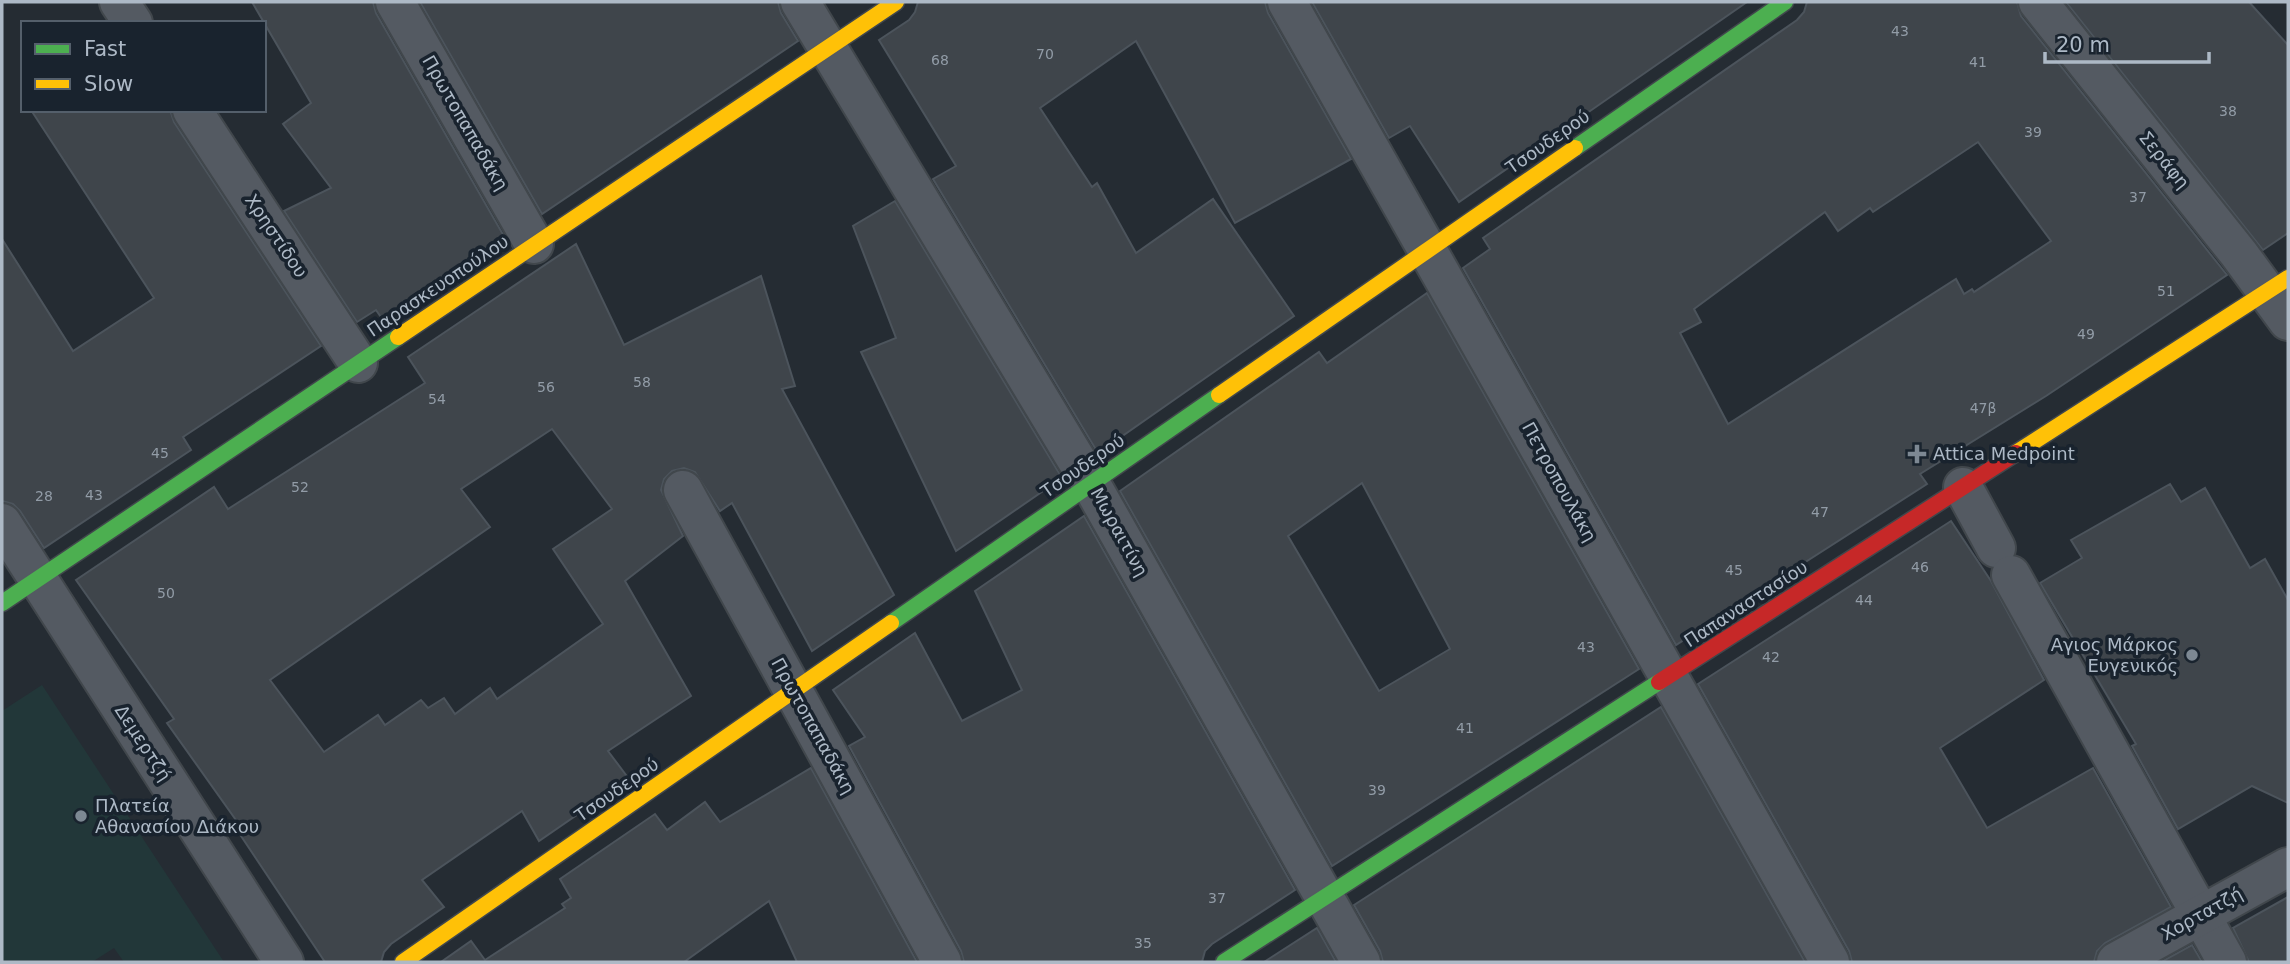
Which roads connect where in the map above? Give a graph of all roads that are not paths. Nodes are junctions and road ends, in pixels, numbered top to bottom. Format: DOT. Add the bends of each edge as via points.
graph roads {
  1 [pos="119,2"];
  2 [pos="395,2"];
  3 [pos="800,2"];
  4 [pos="896,2"];
  5 [pos="1287,2"];
  6 [pos="1785,2"];
  7 [pos="2038,2"];
  8 [pos="132,21"];
  9 [pos="826,49"];
  10 [pos="193,112"];
  11 [pos="534,244"];
  12 [pos="1427,250"];
  13 [pos="2281,297"];
  14 [pos="358,363"];
  15 [pos="1091,484"];
  16 [pos="1963,487"];
  17 [pos="683,490"];
  18 [pos="2,523"];
  19 [pos="37,579"];
  20 [pos="2,603"];
  21 [pos="1668,677"];
  22 [pos="793,691"];
  23 [pos="2288,867"];
  24 [pos="1325,897"];
  25 [pos="2199,915"];
  26 [pos="284,962"];
  27 [pos="403,962"];
  28 [pos="942,962"];
  29 [pos="1224,962"];
  30 [pos="1361,962"];
  31 [pos="1830,962"];
  32 [pos="2116,962"];
  33 [pos="2227,962"];
  1 -- 8 [label="street"];
  2 -- 11 [label="street, Πρωτοπαπαδάκη"];
  3 -- 9 [label="street, Μωραιτίνη"];
  4 -- 9 [label="street, Παρασκευοπούλου"];
  5 -- 12 [label="street, Πετροπουλάκη"];
  6 -- 12 [label="street, Τσουδερού"];
  7 -- 13 [label="street, Σεράφη"];
  9 -- 11 [label="street, Παρασκευοπούλου"];
  9 -- 15 [label="street, Μωραιτίνη"];
  10 -- 14 [label="street, Χρηστίδου"];
  11 -- 14 [label="street, Παρασκευοπούλου"];
  12 -- 15 [label="street, Τσουδερού"];
  12 -- 21 [label="street, Πετροπουλάκη"];
  13 -- 16 [label="street, Παπαναστασίου"];
  14 -- 19 [label="street, Παρασκευοπούλου"];
  15 -- 22 [label="street, Τσουδερού"];
  15 -- 24 [label="street, Μωραιτίνη"];
  16 -- 21 [label="street, Παπαναστασίου"];
  16 -- 25 [label="street"];
  17 -- 22 [label="street, Πρωτοπαπαδάκη"];
  18 -- 19 [label="street, Δεμερτζή"];
  19 -- 20 [label="street, Παρασκευοπούλου"];
  19 -- 26 [label="street, Δεμερτζή"];
  21 -- 24 [label="street, Παπαναστασίου"];
  21 -- 31 [label="street, Πετροπουλάκη"];
  22 -- 27 [label="street, Τσουδερού"];
  22 -- 28 [label="street, Πρωτοπαπαδάκη"];
  23 -- 25 [label="street, Χορτατζή"];
  24 -- 29 [label="street, Παπαναστασίου"];
  24 -- 30 [label="street, Μωραιτίνη"];
  25 -- 32 [label="street, Χορτατζή"];
  25 -- 33 [label="street"];
}
